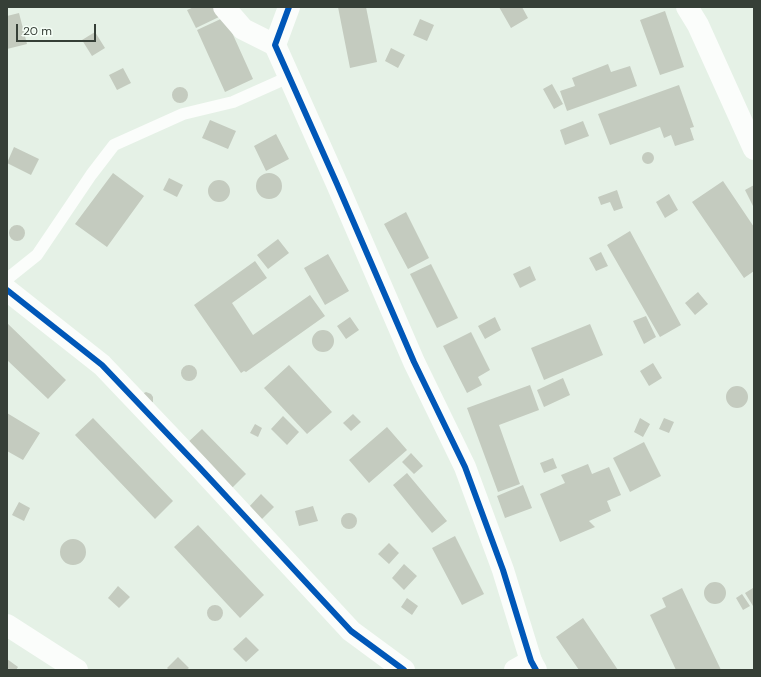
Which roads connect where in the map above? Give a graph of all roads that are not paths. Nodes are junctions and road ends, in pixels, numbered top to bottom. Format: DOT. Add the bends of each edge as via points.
graph roads {
  1 [pos="224,7"];
  2 [pos="288,7"];
  3 [pos="691,8"];
  4 [pos="275,46"];
  5 [pos="289,77"];
  6 [pos="754,149"];
  7 [pos="7,280"];
  8 [pos="7,290"];
  9 [pos="7,625"];
  10 [pos="527,667"];
  11 [pos="77,670"];
  12 [pos="404,670"];
  1 -- 4 [label="street" via="243,29"];
  2 -- 4 [label="street"];
  3 -- 6 [label="street"];
  4 -- 5 [label="street"];
  5 -- 7 [label="lane" via="233,102 183,114 114,145 37,256"];
  5 -- 10 [label="street" via="414,362 465,467 502,570"];
  8 -- 12 [label="street" via="102,365 351,631"];
  9 -- 11 [label="street"];
}
